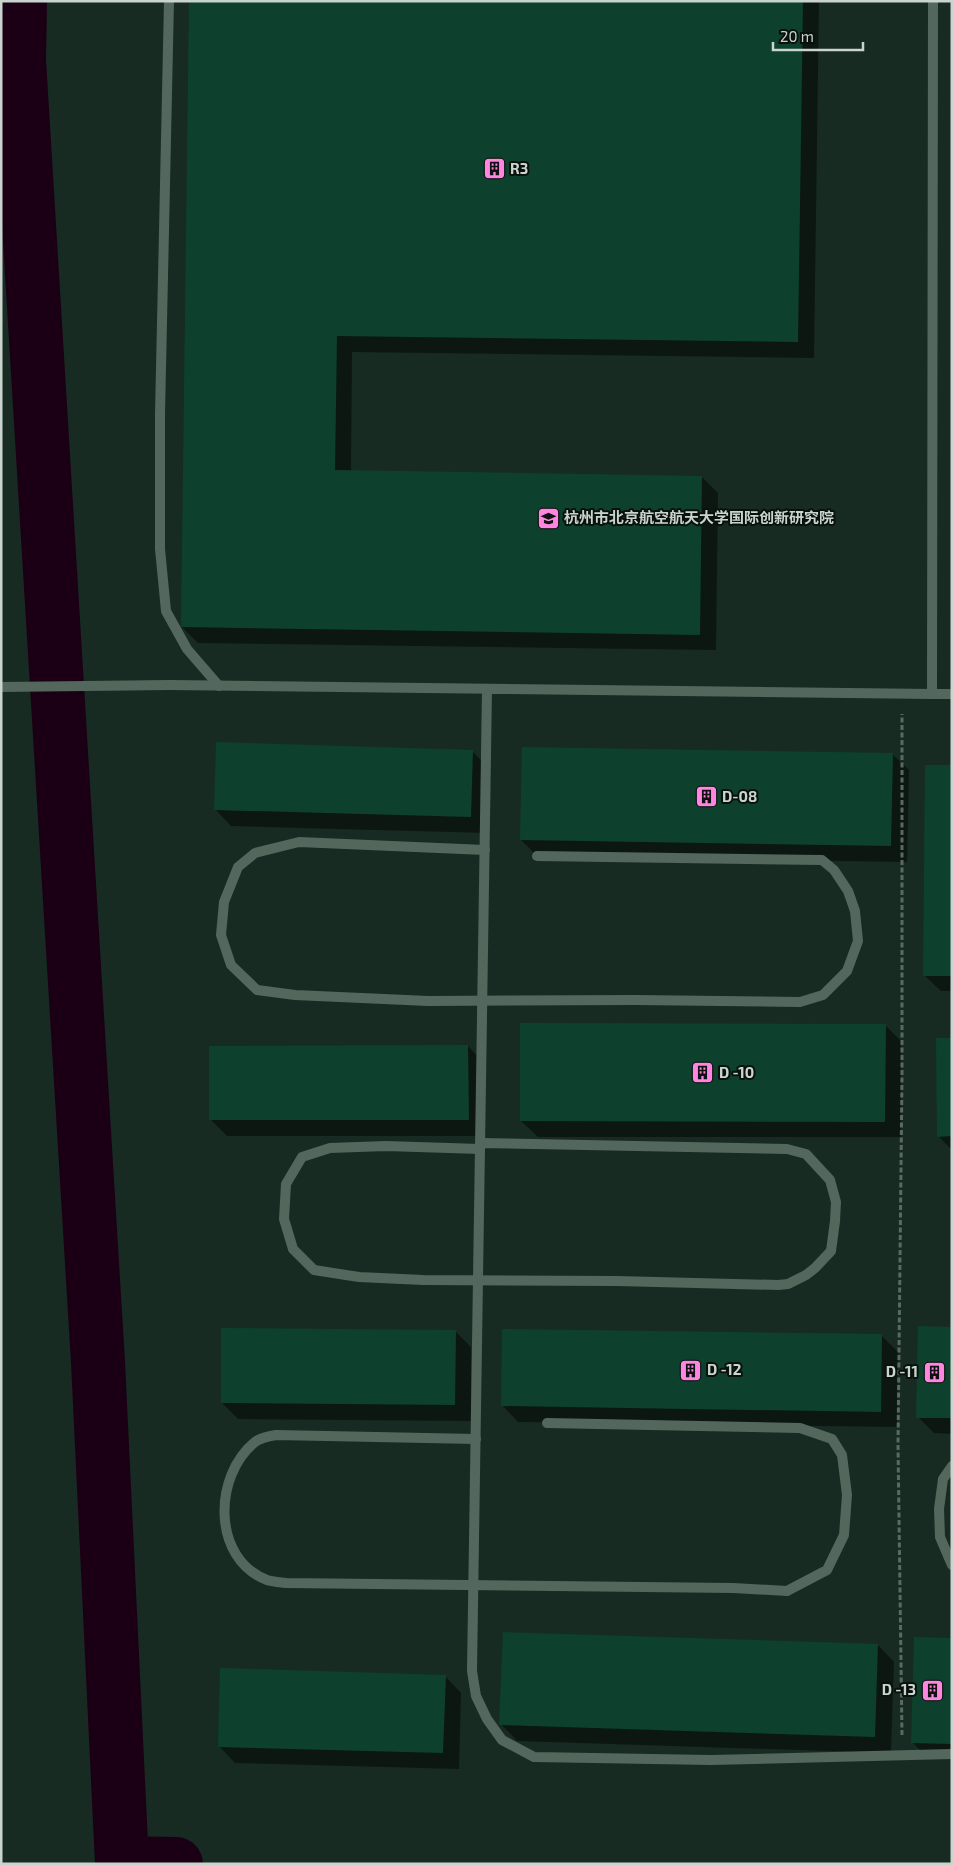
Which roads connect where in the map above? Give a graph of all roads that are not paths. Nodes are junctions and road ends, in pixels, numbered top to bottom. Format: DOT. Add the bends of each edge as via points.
graph roads {
  1 [pos="169,1"];
  2 [pos="933,1"];
  3 [pos="1,686"];
  4 [pos="219,686"];
  5 [pos="487,689"];
  6 [pos="932,694"];
  7 [pos="952,694"];
  8 [pos="485,850"];
  9 [pos="536,856"];
  10 [pos="482,1001"];
  11 [pos="480,1146"];
  12 [pos="478,1279"];
  13 [pos="546,1423"];
  14 [pos="476,1440"];
  15 [pos="952,1466"];
  16 [pos="952,1565"];
  17 [pos="474,1586"];
  18 [pos="952,1754"];
  1 -- 4 [label="street" via="160,549 166,611 187,649"];
  2 -- 6 [label="street"];
  3 -- 4 [label="street"];
  4 -- 5 [label="street"];
  5 -- 6 [label="street"];
  5 -- 8 [label="street"];
  6 -- 7 [label="street"];
  8 -- 10 [label="street"];
  8 -- 10 [label="street" via="299,842 255,853 238,867 224,902 221,935 231,966 257,990 295,995"];
  9 -- 10 [label="street" via="822,860 834,870 848,891 855,911 858,942 848,971 823,995 800,1002"];
  10 -- 11 [label="street"];
  11 -- 12 [label="street"];
  11 -- 12 [label="street" via="330,1148 302,1157 286,1184 284,1219 293,1249 314,1270 359,1277"];
  11 -- 12 [label="street" via="787,1149 806,1154 815,1162 830,1180 836,1202 831,1250 815,1268 788,1284"];
  12 -- 14 [label="street"];
  13 -- 17 [label="street" via="800,1428 832,1439 842,1455 847,1495 844,1535 827,1570 787,1591"];
  14 -- 17 [label="street"];
  14 -- 17 [label="street" via="276,1434 256,1441 237,1461 227,1483 223,1512 228,1538 237,1556 267,1580 286,1584"];
  15 -- 16 [label="street" via="943,1479 939,1509 940,1537"];
  17 -- 18 [label="street" via="472,1670 476,1696 502,1740 534,1757 711,1760"];
}
